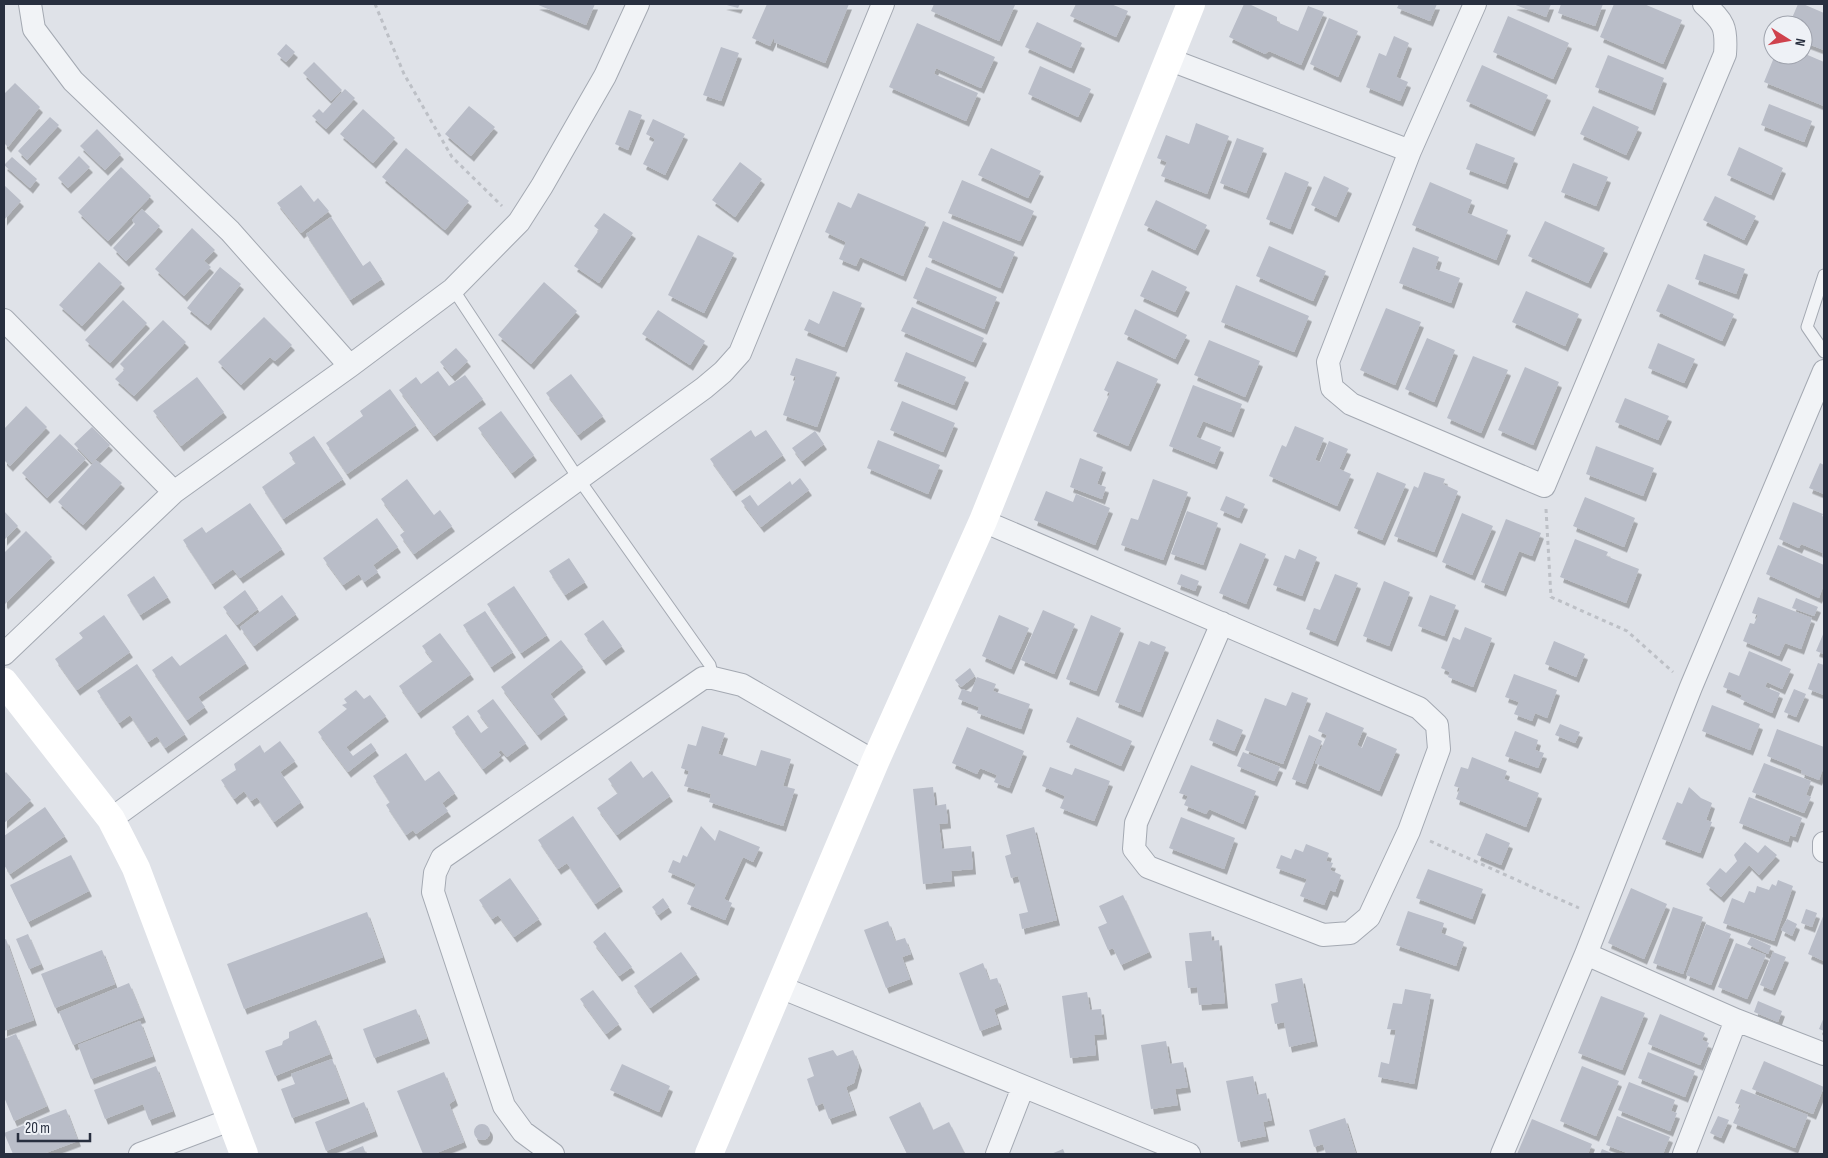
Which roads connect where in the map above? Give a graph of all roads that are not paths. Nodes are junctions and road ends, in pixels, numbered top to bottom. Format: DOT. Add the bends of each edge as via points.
graph roads {
  1 [pos="30,4"];
  2 [pos="638,4"];
  3 [pos="883,4"];
  4 [pos="1191,4"];
  5 [pos="1475,4"];
  6 [pos="1704,4"];
  7 [pos="1168,58"];
  8 [pos="1410,152"];
  9 [pos="1824,275"];
  10 [pos="453,289"];
  11 [pos="4,320"];
  12 [pos="1824,352"];
  13 [pos="350,366"];
  14 [pos="1824,371"];
  15 [pos="578,478"];
  16 [pos="174,492"];
  17 [pos="984,521"];
  18 [pos="1222,623"];
  19 [pos="4,654"];
  20 [pos="713,678"];
  21 [pos="4,682"];
  22 [pos="874,762"];
  23 [pos="111,819"];
  24 [pos="1824,843"];
  25 [pos="1824,851"];
  26 [pos="1586,954"];
  27 [pos="780,987"];
  28 [pos="1736,1020"];
  29 [pos="1824,1054"];
  30 [pos="1023,1087"];
  31 [pos="230,1120"];
  32 [pos="140,1154"];
  33 [pos="244,1154"];
  34 [pos="554,1154"];
  35 [pos="709,1154"];
  36 [pos="997,1154"];
  37 [pos="1188,1154"];
  38 [pos="1502,1154"];
  39 [pos="1684,1154"];
  1 -- 13 [label="street" via="34,29 73,81 230,231"];
  2 -- 10 [label="street" via="605,76 519,222"];
  3 -- 15 [label="street" via="740,353 704,388"];
  4 -- 7 [label="street"];
  5 -- 8 [label="street"];
  6 -- 8 [label="street" via="1719,17 1726,34 1725,54 1544,486 1352,404 1332,388 1328,362"];
  7 -- 8 [label="street"];
  7 -- 17 [label="street"];
  9 -- 12 [label="lane" via="1807,327"];
  10 -- 13 [label="street"];
  10 -- 15 [label="lane"];
  11 -- 16 [label="street"];
  13 -- 16 [label="street"];
  14 -- 26 [label="street" via="1691,687"];
  15 -- 20 [label="lane" via="710,666"];
  15 -- 23 [label="street"];
  16 -- 19 [label="street"];
  17 -- 18 [label="street"];
  17 -- 22 [label="street"];
  18 -- 18 [label="street" via="1419,708 1437,725 1439,749 1409,831 1369,917 1350,933 1323,936 1148,866 1134,848 1136,823"];
  20 -- 22 [label="street" via="742,685"];
  20 -- 34 [label="street" via="703,678 687,688 442,858 435,873 433,892 504,1106 523,1132"];
  21 -- 23 [label="street"];
  22 -- 27 [label="street"];
  23 -- 31 [label="street" via="136,868"];
  24 -- 25 [label="street"];
  26 -- 28 [label="street"];
  26 -- 38 [label="street"];
  27 -- 30 [label="street"];
  27 -- 35 [label="street"];
  28 -- 29 [label="street"];
  28 -- 39 [label="street"];
  30 -- 36 [label="street"];
  30 -- 37 [label="street"];
  31 -- 32 [label="street"];
  31 -- 33 [label="street"];
}
